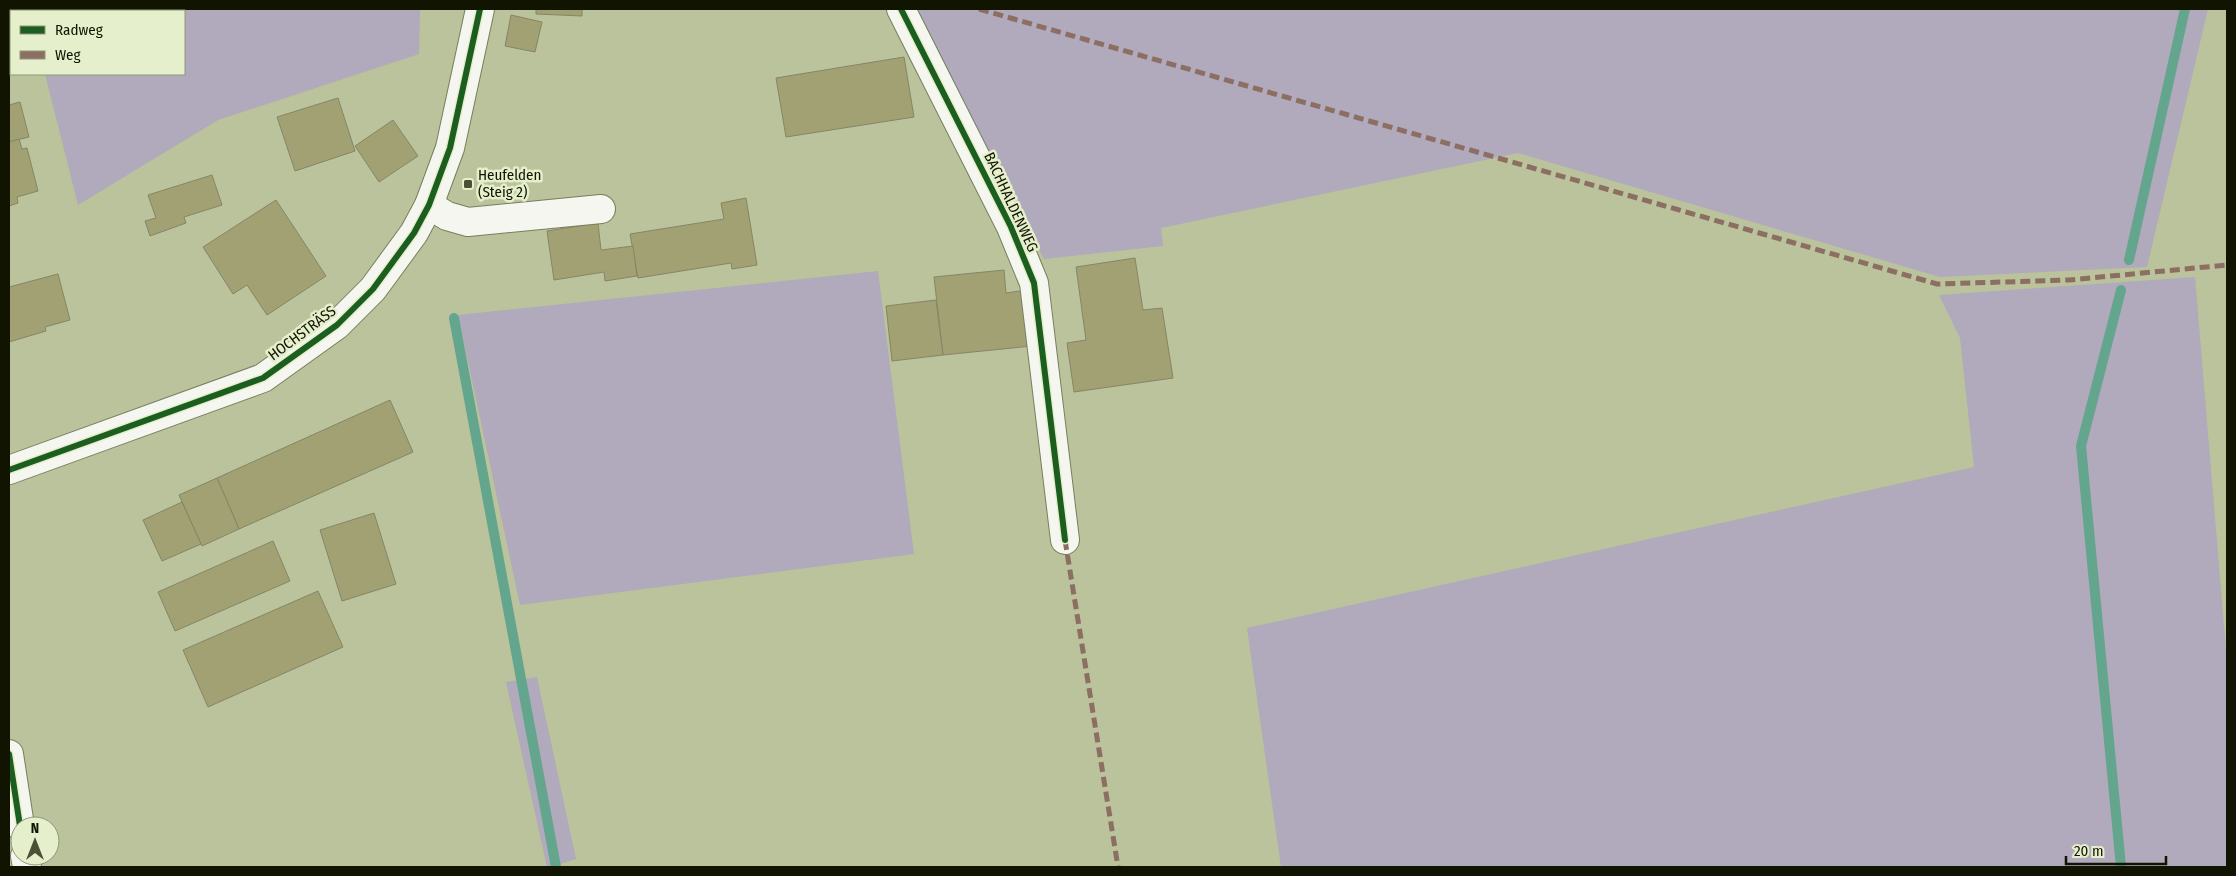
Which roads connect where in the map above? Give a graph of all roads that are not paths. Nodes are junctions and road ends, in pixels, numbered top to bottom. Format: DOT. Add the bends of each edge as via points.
graph roads {
  1 [pos="480,9"];
  2 [pos="901,9"];
  3 [pos="429,204"];
  4 [pos="601,209"];
  5 [pos="9,470"];
  6 [pos="1065,540"];
  7 [pos="9,754"];
  8 [pos="18,816"];
  1 -- 3 [label="street, HOCHSTRÄSS" via="450,148"];
  2 -- 6 [label="street, BACHHALDENWEG" via="1011,227 1034,283"];
  3 -- 4 [label="street" via="447,216 468,222"];
  3 -- 5 [label="street, HOCHSTRÄSS" via="414,233 373,289 337,325 263,378"];
  7 -- 8 [label="street"];
}
